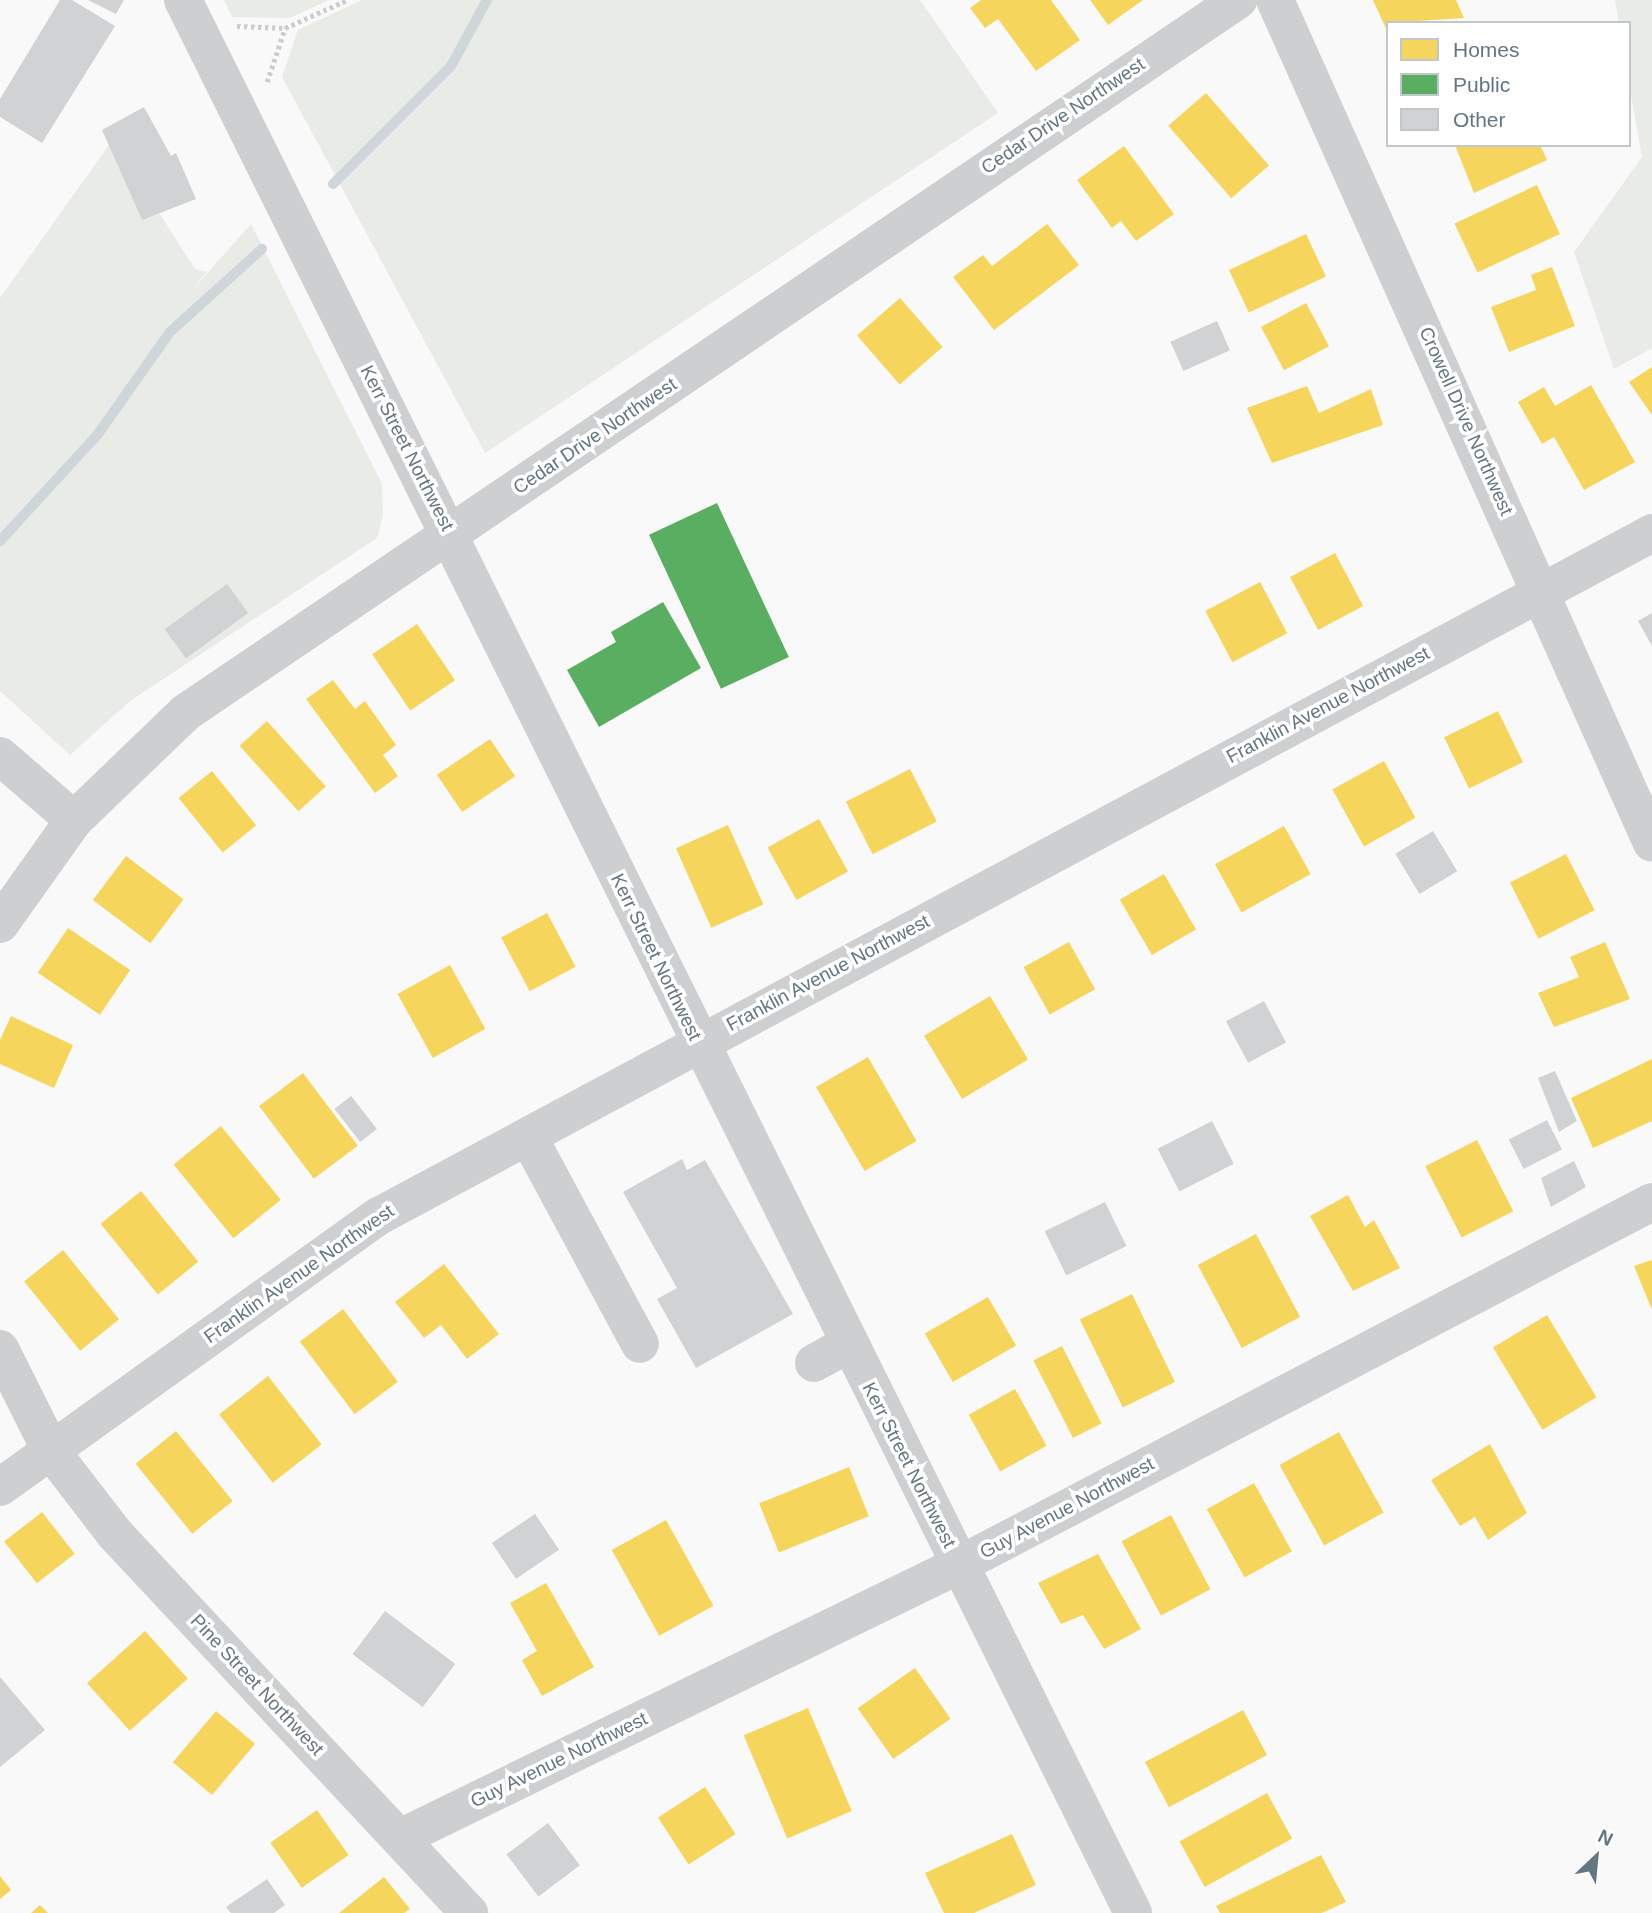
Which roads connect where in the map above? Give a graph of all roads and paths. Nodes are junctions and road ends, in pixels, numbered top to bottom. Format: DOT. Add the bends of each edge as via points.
graph roads {
  1 [pos="183,0"];
  2 [pos="347,0"];
  3 [pos="1238,0"];
  4 [pos="1275,0"];
  5 [pos="232,26"];
  6 [pos="285,27"];
  7 [pos="264,90"];
  8 [pos="1652,533"];
  9 [pos="451,535"];
  10 [pos="1543,590"];
  11 [pos="0,756"];
  12 [pos="74,820"];
  13 [pos="1652,843"];
  14 [pos="0,924"];
  15 [pos="697,1043"];
  16 [pos="536,1152"];
  17 [pos="1652,1202"];
  18 [pos="640,1344"];
  19 [pos="848,1344"];
  20 [pos="0,1349"];
  21 [pos="814,1363"];
  22 [pos="51,1451"];
  23 [pos="0,1487"];
  24 [pos="960,1564"];
  25 [pos="400,1838"];
  26 [pos="469,1913"];
  27 [pos="1133,1913"];
  1 -- 9 [label="street, Kerr Street Northwest"];
  2 -- 6 [label="path"];
  3 -- 9 [label="street, Cedar Drive Northwest"];
  4 -- 10 [label="street, Crowell Drive Northwest"];
  5 -- 6 [label="path"];
  6 -- 7 [label="path"];
  8 -- 10 [label="street, Franklin Avenue Northwest"];
  9 -- 12 [label="street, Cedar Drive Northwest" via="185,713"];
  9 -- 15 [label="street, Kerr Street Northwest"];
  10 -- 13 [label="street, Crowell Drive Northwest"];
  10 -- 15 [label="street, Franklin Avenue Northwest"];
  11 -- 12 [label="street"];
  12 -- 14 [label="street, Cedar Drive Northwest"];
  15 -- 19 [label="street, Kerr Street Northwest"];
  15 -- 22 [label="street, Franklin Avenue Northwest" via="379,1216"];
  16 -- 18 [label="street"];
  17 -- 24 [label="street, Guy Avenue Northwest"];
  19 -- 21 [label="street"];
  19 -- 24 [label="street, Kerr Street Northwest"];
  20 -- 22 [label="street"];
  22 -- 23 [label="street, Franklin Avenue Northwest"];
  22 -- 25 [label="street, Pine Street Northwest" via="115,1534"];
  24 -- 25 [label="street, Guy Avenue Northwest"];
  24 -- 27 [label="street, Kerr Street Northwest"];
  25 -- 26 [label="street, Pine Street Northwest"];
}
